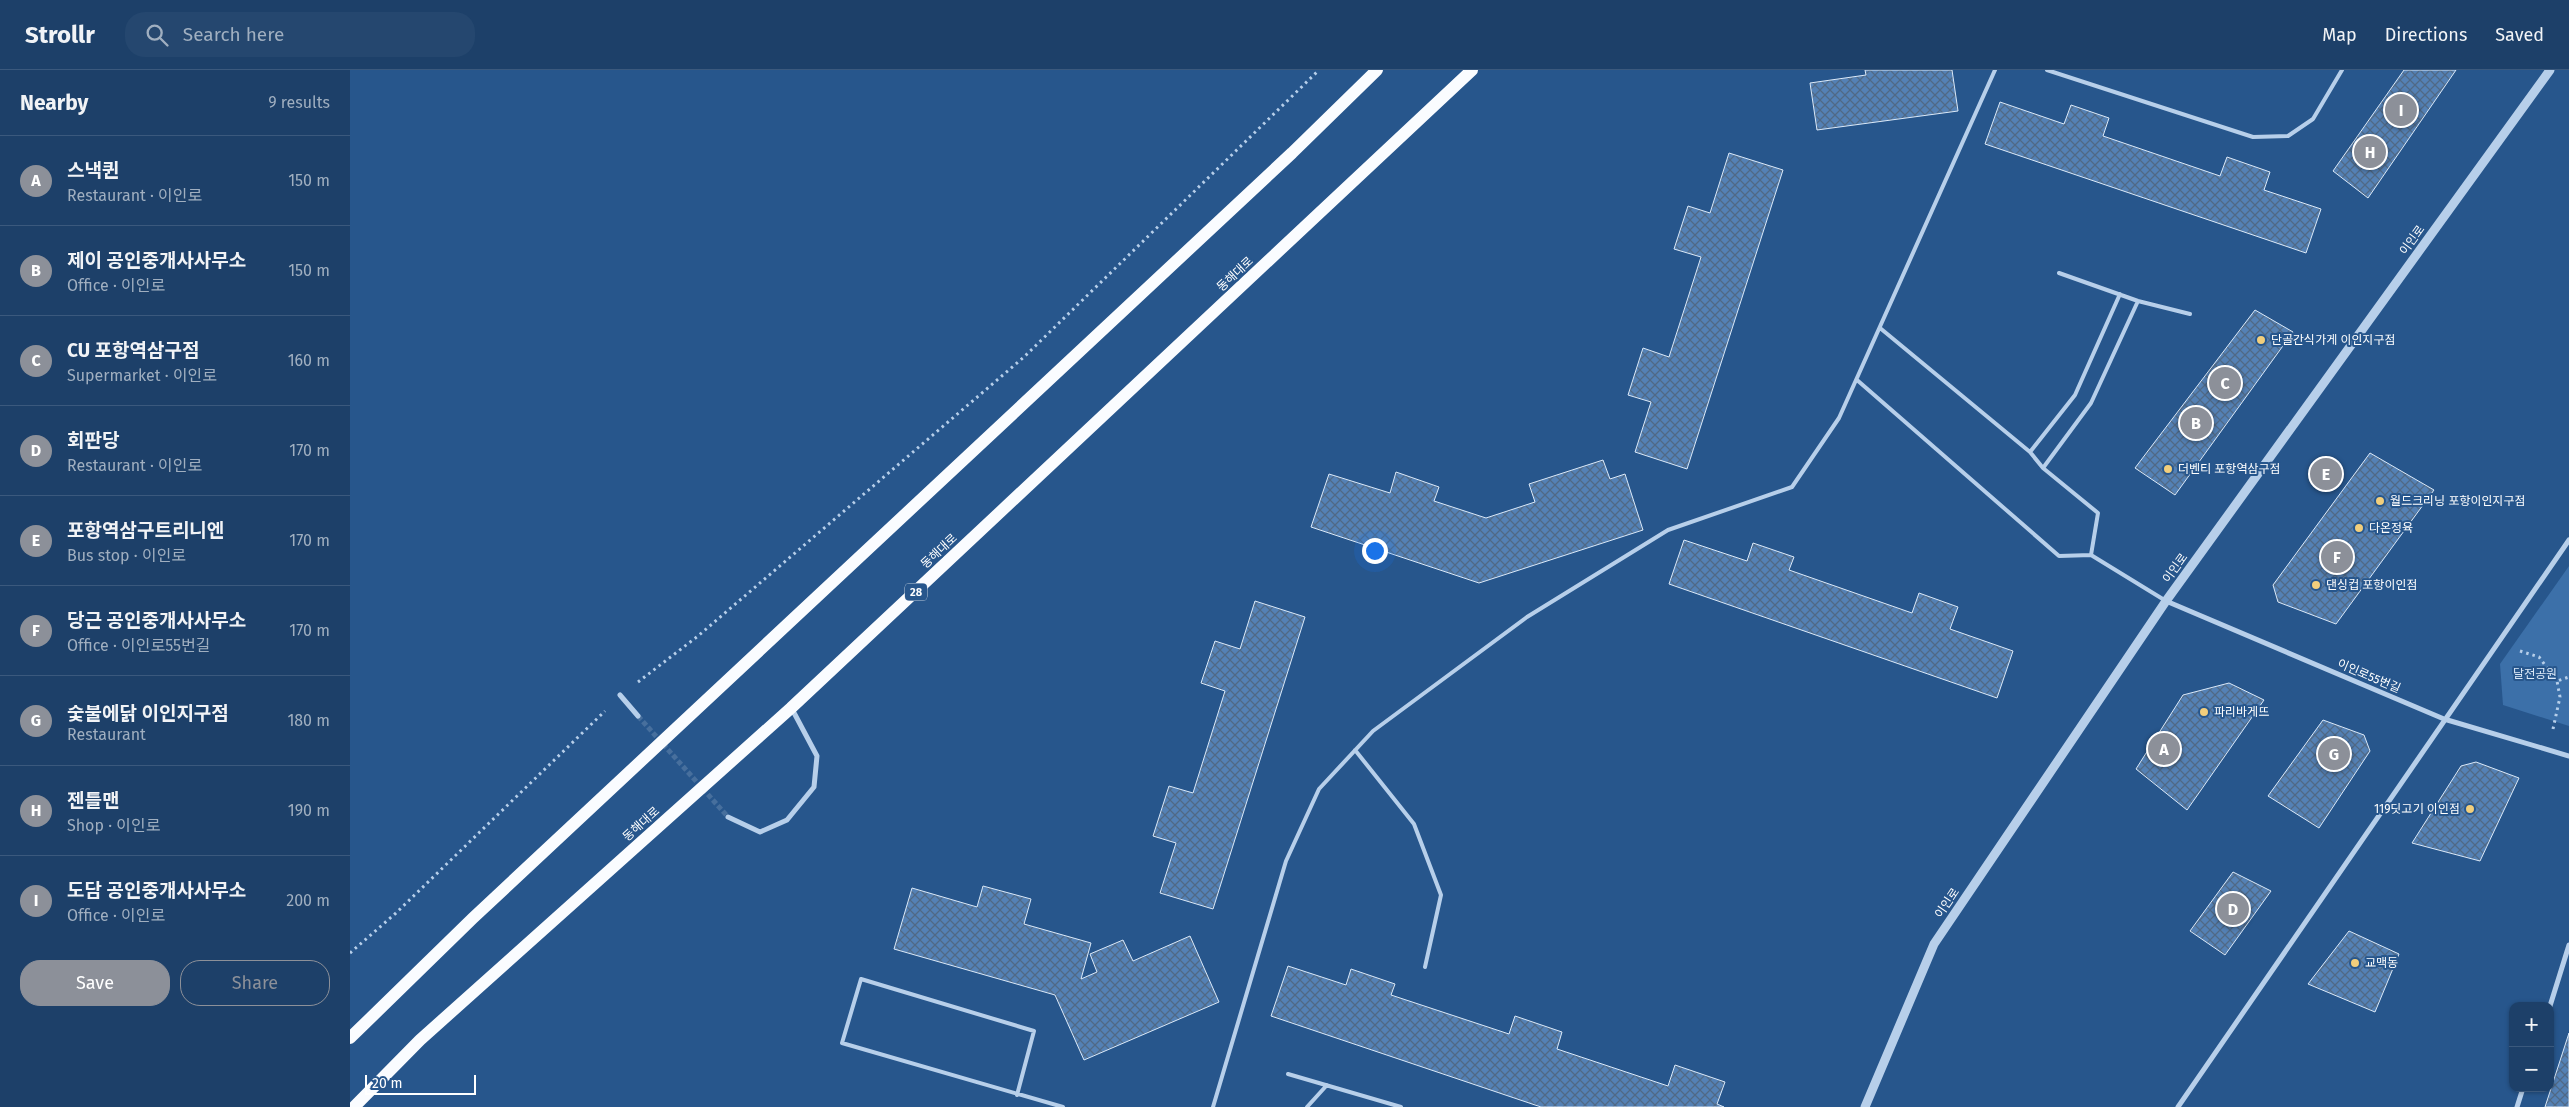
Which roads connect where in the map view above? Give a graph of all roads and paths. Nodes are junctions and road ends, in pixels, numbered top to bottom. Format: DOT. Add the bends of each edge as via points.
graph roads {
  1 [pos="1319,70"];
  2 [pos="1377,70"];
  3 [pos="1472,70"];
  4 [pos="1995,70"];
  5 [pos="2047,70"];
  6 [pos="2342,70"];
  7 [pos="2550,70"];
  8 [pos="2059,274"];
  9 [pos="2120,294"];
  10 [pos="2138,301"];
  11 [pos="2190,314"];
  12 [pos="1880,328"];
  13 [pos="1856,380"];
  14 [pos="2030,452"];
  15 [pos="2043,468"];
  16 [pos="2569,540"];
  17 [pos="2090,555"];
  18 [pos="2166,601"];
  19 [pos="2498,642"];
  20 [pos="2569,677"];
  21 [pos="2557,681"];
  22 [pos="620,695"];
  23 [pos="791,708"];
  24 [pos="638,716"];
  25 [pos="2444,719"];
  26 [pos="1356,750"];
  27 [pos="2549,750"];
  28 [pos="2569,756"];
  29 [pos="728,817"];
  30 [pos="2569,945"];
  31 [pos="350,953"];
  32 [pos="1426,967"];
  33 [pos="2551,1002"];
  34 [pos="350,1038"];
  35 [pos="1288,1074"];
  36 [pos="1328,1085"];
  37 [pos="2522,1092"];
  38 [pos="1017,1095"];
  39 [pos="354,1107"];
  40 [pos="1063,1107"];
  41 [pos="1213,1107"];
  42 [pos="1307,1107"];
  43 [pos="1400,1107"];
  44 [pos="1865,1107"];
  45 [pos="2178,1107"];
  46 [pos="2517,1107"];
  1 -- 22 [label="path" via="1024,357 698,636"];
  2 -- 34 [label="main road" via="473,918"];
  3 -- 23 [label="main road, 동해대로 / 28"];
  4 -- 12 [label="lane"];
  5 -- 6 [label="lane" via="2253,137 2288,136 2313,119"];
  7 -- 18 [label="street, 이인로"];
  8 -- 9 [label="lane"];
  9 -- 10 [label="lane"];
  9 -- 14 [label="lane" via="2074,395"];
  10 -- 11 [label="lane"];
  10 -- 15 [label="lane" via="2090,403"];
  12 -- 13 [label="lane"];
  12 -- 14 [label="lane"];
  13 -- 17 [label="lane" via="2058,556"];
  13 -- 26 [label="lane" via="1839,418 1792,487 1668,530 1528,617 1373,730"];
  14 -- 15 [label="lane"];
  15 -- 17 [label="lane" via="2098,513"];
  16 -- 19 [label="street"];
  17 -- 18 [label="lane"];
  18 -- 25 [label="street, 이인로55번길"];
  18 -- 44 [label="street, 이인로" via="1934,944"];
  19 -- 21 [label="path" via="2539,657"];
  19 -- 25 [label="street"];
  20 -- 21 [label="path"];
  21 -- 27 [label="path" via="2560,697"];
  22 -- 24 [label="street"];
  22 -- 31 [label="path" via="396,914"];
  23 -- 29 [label="street" via="817,756 814,787 787,820 760,832"];
  23 -- 39 [label="main road, 동해대로 / 28" via="420,1040"];
  25 -- 27 [label="street, 이인로55번길"];
  25 -- 45 [label="street"];
  26 -- 32 [label="lane" via="1414,824 1442,895"];
  26 -- 41 [label="lane" via="1319,789 1286,861"];
  27 -- 28 [label="street, 이인로55번길"];
  30 -- 33 [label="street"];
  35 -- 36 [label="lane"];
  36 -- 42 [label="lane"];
  36 -- 43 [label="lane"];
  37 -- 46 [label="street"];
  38 -- 38 [label="lane" via="1034,1031 861,979 842,1044"];
  38 -- 40 [label="lane"];
}
